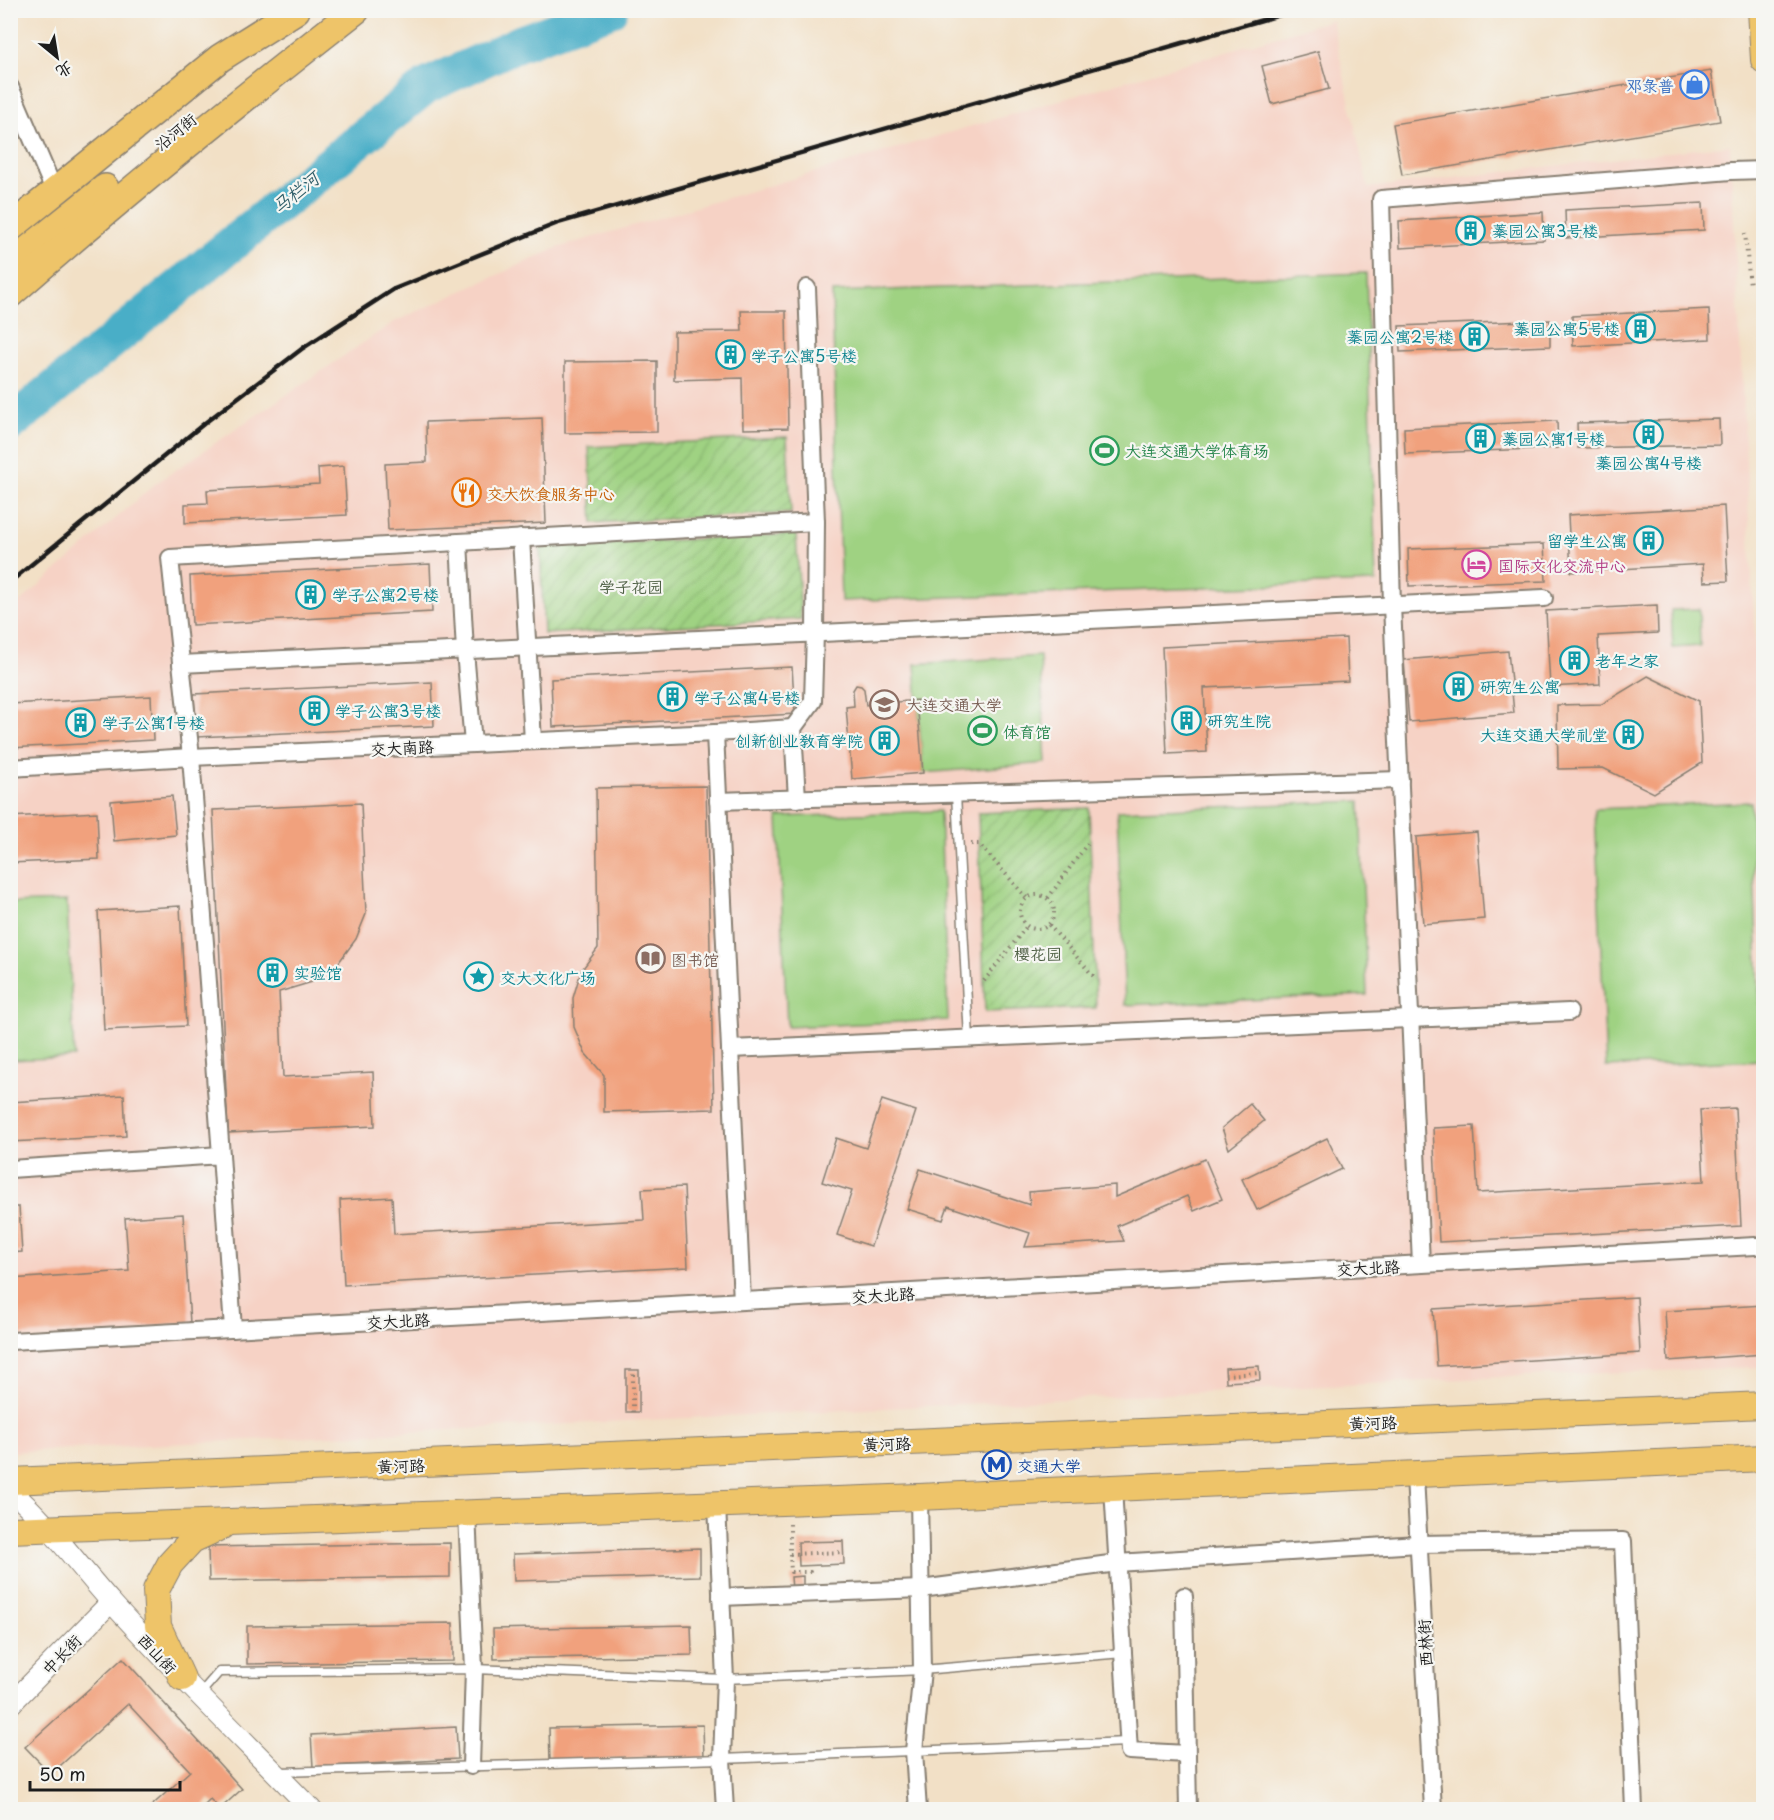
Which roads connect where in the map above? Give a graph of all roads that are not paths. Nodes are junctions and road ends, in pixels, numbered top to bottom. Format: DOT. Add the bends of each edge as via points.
graph roads {
  1 [pos="296,10"];
  2 [pos="349,10"];
  3 [pos="356,10"];
  4 [pos="1761,10"];
  5 [pos="1764,60"];
  6 [pos="194,80"];
  7 [pos="10,87"];
  8 [pos="1764,170"];
  9 [pos="51,183"];
  10 [pos="10,214"];
  11 [pos="10,228"];
  12 [pos="10,264"];
  13 [pos="807,288"];
  14 [pos="10,294"];
  15 [pos="816,522"];
  16 [pos="520,538"];
  17 [pos="459,542"];
  18 [pos="1544,598"];
  19 [pos="1392,606"];
  20 [pos="815,633"];
  21 [pos="526,648"];
  22 [pos="465,651"];
  23 [pos="181,664"];
  24 [pos="793,728"];
  25 [pos="715,733"];
  26 [pos="533,741"];
  27 [pos="473,744"];
  28 [pos="191,757"];
  29 [pos="10,768"];
  30 [pos="1400,780"];
  31 [pos="956,794"];
  32 [pos="797,799"];
  33 [pos="718,801"];
  34 [pos="1569,1012"];
  35 [pos="1411,1019"];
  36 [pos="969,1039"];
  37 [pos="730,1049"];
  38 [pos="222,1155"];
  39 [pos="10,1169"];
  40 [pos="1755,1246"];
  41 [pos="1421,1264"];
  42 [pos="742,1301"];
  43 [pos="233,1329"];
  44 [pos="10,1341"];
  45 [pos="1764,1405"];
  46 [pos="1764,1458"];
  47 [pos="1415,1476"];
  48 [pos="10,1481"];
  49 [pos="1113,1488"];
  50 [pos="10,1490"];
  51 [pos="919,1497"];
  52 [pos="717,1505"];
  53 [pos="467,1513"];
  54 [pos="233,1521"];
  55 [pos="47,1528"];
  56 [pos="10,1530"];
  57 [pos="1418,1544"];
  58 [pos="1117,1563"];
  59 [pos="921,1589"];
  60 [pos="1184,1596"];
  61 [pos="721,1597"];
  62 [pos="111,1602"];
  63 [pos="1123,1653"];
  64 [pos="474,1669"];
  65 [pos="922,1670"];
  66 [pos="725,1679"];
  67 [pos="190,1687"];
  68 [pos="10,1706"];
  69 [pos="1128,1742"];
  70 [pos="914,1751"];
  71 [pos="1187,1754"];
  72 [pos="722,1759"];
  73 [pos="471,1766"];
  74 [pos="276,1772"];
  75 [pos="312,1809"];
  76 [pos="725,1809"];
  77 [pos="918,1809"];
  78 [pos="1188,1809"];
  79 [pos="1433,1809"];
  80 [pos="1634,1809"];
  1 -- 6 [label="highway, 沿河街" via="220,58"];
  2 -- 12 [label="highway, 沿河街" via="236,81"];
  3 -- 14 [label="highway" via="92,222"];
  4 -- 5 [label="main road"];
  6 -- 9 [label="highway"];
  6 -- 11 [label="highway, 沿河街"];
  7 -- 9 [label="street"];
  8 -- 19 [label="street" via="1381,199"];
  9 -- 10 [label="highway"];
  13 -- 15 [label="street"];
  15 -- 16 [label="street"];
  15 -- 20 [label="street"];
  16 -- 17 [label="street"];
  16 -- 21 [label="street"];
  17 -- 22 [label="street"];
  17 -- 23 [label="street" via="170,558"];
  18 -- 19 [label="street"];
  19 -- 20 [label="street"];
  19 -- 30 [label="street"];
  20 -- 21 [label="street"];
  20 -- 24 [label="street" via="813,701"];
  21 -- 22 [label="street"];
  21 -- 26 [label="street"];
  22 -- 23 [label="street"];
  22 -- 27 [label="street"];
  23 -- 28 [label="street"];
  24 -- 25 [label="street, 交大南路"];
  24 -- 32 [label="street"];
  25 -- 26 [label="street, 交大南路"];
  25 -- 33 [label="street"];
  26 -- 27 [label="street, 交大南路"];
  27 -- 28 [label="street, 交大南路"];
  28 -- 29 [label="street, 交大南路"];
  28 -- 38 [label="street"];
  30 -- 31 [label="street"];
  30 -- 35 [label="street"];
  31 -- 32 [label="street"];
  31 -- 36 [label="lane"];
  32 -- 33 [label="street"];
  33 -- 37 [label="street"];
  34 -- 35 [label="street"];
  35 -- 36 [label="street"];
  35 -- 41 [label="street"];
  36 -- 37 [label="street"];
  37 -- 42 [label="street"];
  38 -- 39 [label="street"];
  38 -- 43 [label="street"];
  40 -- 41 [label="street, 交大北路"];
  41 -- 42 [label="street, 交大北路"];
  42 -- 43 [label="street, 交大北路"];
  43 -- 44 [label="street, 交大北路"];
  45 -- 48 [label="main road, 黄河路"];
  46 -- 47 [label="main road"];
  47 -- 49 [label="main road"];
  47 -- 57 [label="street, 西林街"];
  49 -- 51 [label="main road"];
  49 -- 58 [label="street"];
  50 -- 55 [label="street, 西山街"];
  51 -- 52 [label="main road"];
  51 -- 59 [label="street"];
  52 -- 53 [label="main road"];
  52 -- 61 [label="street"];
  53 -- 54 [label="main road"];
  53 -- 64 [label="street"];
  54 -- 55 [label="main road"];
  54 -- 67 [label="main road" via="192,1540 170,1564 156,1590 159,1626"];
  55 -- 56 [label="main road"];
  55 -- 62 [label="street, 西山街"];
  57 -- 58 [label="street"];
  57 -- 79 [label="street, 西林街"];
  57 -- 80 [label="street" via="1623,1541"];
  58 -- 59 [label="street"];
  58 -- 63 [label="street"];
  59 -- 61 [label="street"];
  59 -- 65 [label="street"];
  60 -- 71 [label="street"];
  61 -- 66 [label="street"];
  62 -- 67 [label="street, 西山街"];
  62 -- 68 [label="street, 中长街"];
  63 -- 65 [label="lane"];
  63 -- 69 [label="street"];
  64 -- 66 [label="lane"];
  64 -- 67 [label="lane" via="219,1672"];
  64 -- 73 [label="street"];
  65 -- 66 [label="lane"];
  65 -- 70 [label="street"];
  66 -- 72 [label="street"];
  67 -- 74 [label="street, 西山街"];
  69 -- 70 [label="lane"];
  69 -- 71 [label="street" via="1128,1751"];
  70 -- 72 [label="lane"];
  70 -- 77 [label="street"];
  71 -- 78 [label="street"];
  72 -- 73 [label="lane"];
  72 -- 76 [label="street"];
  73 -- 74 [label="lane"];
  74 -- 75 [label="street, 西山街"];
}
